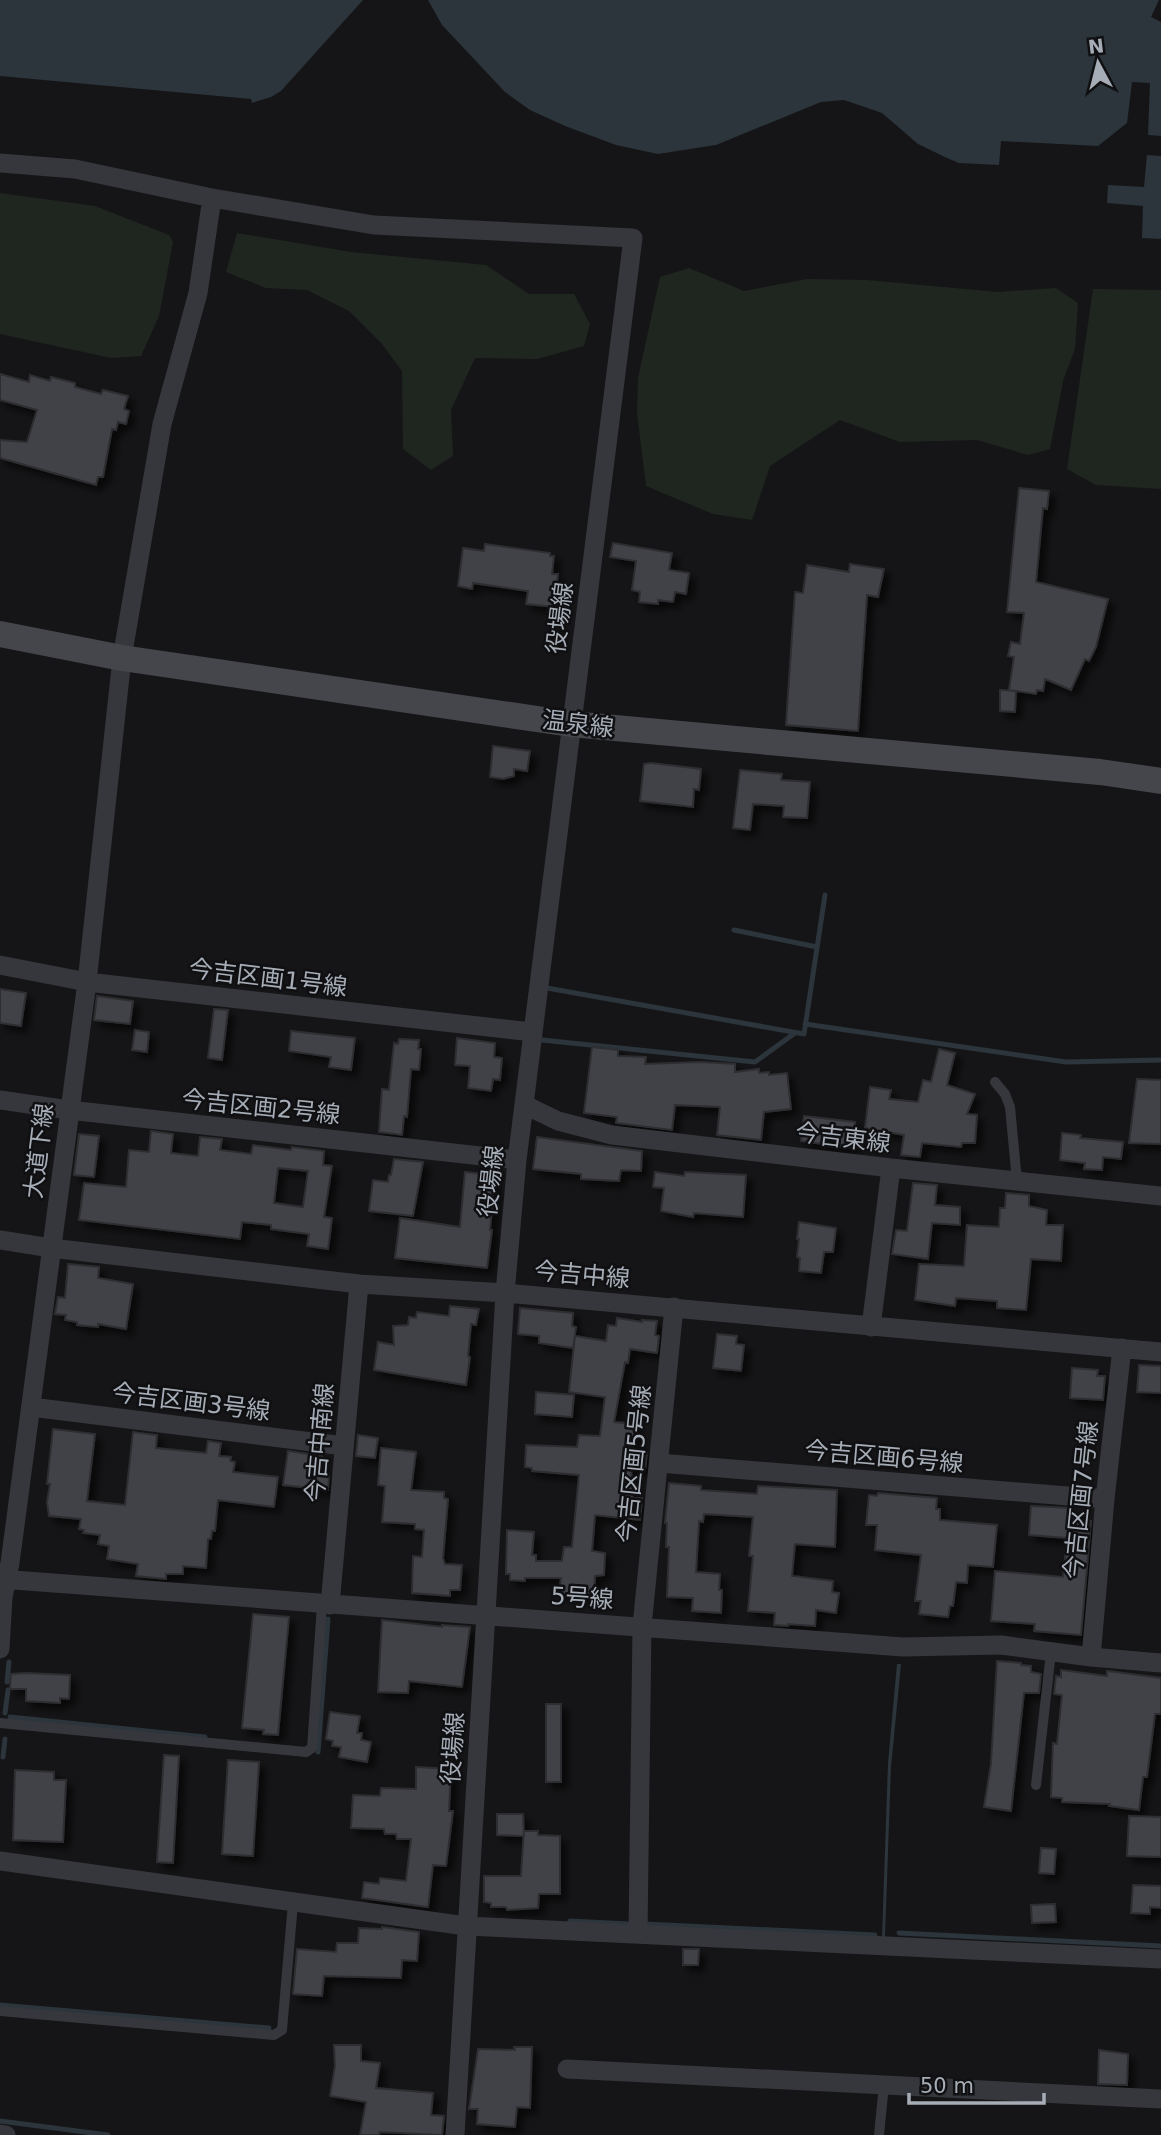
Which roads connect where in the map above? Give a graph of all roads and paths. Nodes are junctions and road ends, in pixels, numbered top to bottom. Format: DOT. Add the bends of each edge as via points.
graph roads {
  1 [pos="0,163"];
  2 [pos="212,198"];
  3 [pos="0,634"];
  4 [pos="122,658"];
  5 [pos="571,724"];
  6 [pos="1161,781"];
  7 [pos="0,965"];
  8 [pos="87,982"];
  9 [pos="532,1032"];
  10 [pos="995,1082"];
  11 [pos="0,1100"];
  12 [pos="525,1105"];
  13 [pos="69,1110"];
  14 [pos="517,1160"];
  15 [pos="891,1168"];
  16 [pos="1017,1181"];
  17 [pos="1161,1196"];
  18 [pos="0,1240"];
  19 [pos="51,1248"];
  20 [pos="359,1284"];
  21 [pos="506,1293"];
  22 [pos="674,1307"];
  23 [pos="871,1326"];
  24 [pos="1122,1348"];
  25 [pos="1161,1352"];
  26 [pos="31,1408"];
  27 [pos="344,1446"];
  28 [pos="659,1463"];
  29 [pos="1105,1499"];
  30 [pos="3,1580"];
  31 [pos="326,1605"];
  32 [pos="485,1616"];
  33 [pos="642,1626"];
  34 [pos="0,1649"];
  35 [pos="1051,1652"];
  36 [pos="1091,1657"];
  37 [pos="1161,1663"];
  38 [pos="0,1723"];
  39 [pos="1037,1785"];
  40 [pos="0,1861"];
  41 [pos="293,1903"];
  42 [pos="466,1926"];
  43 [pos="638,1934"];
  44 [pos="1161,1959"];
  45 [pos="0,2011"];
  46 [pos="567,2069"];
  47 [pos="884,2084"];
  48 [pos="1161,2099"];
  49 [pos="0,2134"];
  50 [pos="6,2135"];
  51 [pos="456,2135"];
  52 [pos="879,2135"];
  1 -- 2 [label="street" via="75,169"];
  2 -- 4 [label="street, 大道下線" via="198,293 162,424"];
  2 -- 5 [label="street, 役場線" via="374,225 633,238"];
  3 -- 4 [label="street, 温泉線"];
  4 -- 5 [label="street, 温泉線"];
  4 -- 8 [label="street, 大道下線"];
  5 -- 6 [label="street, 温泉線"];
  5 -- 9 [label="street, 役場線"];
  7 -- 8 [label="street, 今吉区画1号線"];
  8 -- 9 [label="street, 今吉区画1号線"];
  8 -- 13 [label="street, 大道下線"];
  9 -- 12 [label="street, 役場線"];
  10 -- 16 [label="lane" via="1010,1107"];
  11 -- 13 [label="street, 今吉区画2号線"];
  12 -- 14 [label="street, 役場線"];
  12 -- 15 [label="street, 今吉東線" via="558,1121 612,1135"];
  13 -- 14 [label="street, 今吉区画2号線"];
  13 -- 19 [label="street, 大道下線"];
  14 -- 21 [label="street, 役場線"];
  15 -- 16 [label="street, 今吉東線"];
  15 -- 23 [label="street"];
  16 -- 17 [label="street, 今吉東線"];
  18 -- 19 [label="street, 今吉中線"];
  19 -- 20 [label="street, 今吉中線"];
  19 -- 26 [label="street, 大道下線"];
  20 -- 21 [label="street, 今吉中線"];
  20 -- 27 [label="street, 今吉中南線"];
  21 -- 22 [label="street, 今吉中線"];
  21 -- 32 [label="street, 役場線"];
  22 -- 23 [label="street, 今吉中線"];
  22 -- 28 [label="street, 今吉区画5号線"];
  23 -- 24 [label="street, 今吉中線"];
  24 -- 25 [label="street, 今吉中線"];
  24 -- 29 [label="street, 今吉区画7号線"];
  26 -- 27 [label="street, 今吉区画3号線"];
  26 -- 30 [label="street, 大道下線" via="10,1563"];
  27 -- 31 [label="street, 今吉中南線"];
  28 -- 29 [label="street, 今吉区画6号線"];
  28 -- 33 [label="street, 今吉区画5号線"];
  29 -- 36 [label="street, 今吉区画7号線"];
  30 -- 31 [label="street, 5号線"];
  30 -- 34 [label="street, 大道下線"];
  31 -- 32 [label="street, 5号線"];
  31 -- 38 [label="lane" via="312,1748 306,1752"];
  32 -- 33 [label="street, 5号線"];
  32 -- 42 [label="street, 役場線"];
  33 -- 35 [label="street, 5号線" via="904,1647 1001,1645"];
  33 -- 43 [label="street, 今吉区画5号線"];
  35 -- 36 [label="street, 5号線"];
  35 -- 39 [label="lane"];
  36 -- 37 [label="street, 5号線"];
  40 -- 41 [label="street"];
  41 -- 42 [label="street"];
  41 -- 45 [label="lane" via="282,2030 274,2035"];
  42 -- 43 [label="street"];
  42 -- 51 [label="street, 役場線"];
  43 -- 44 [label="street"];
  46 -- 47 [label="street"];
  47 -- 48 [label="street"];
  47 -- 52 [label="lane"];
  49 -- 50 [label="street"];
}
